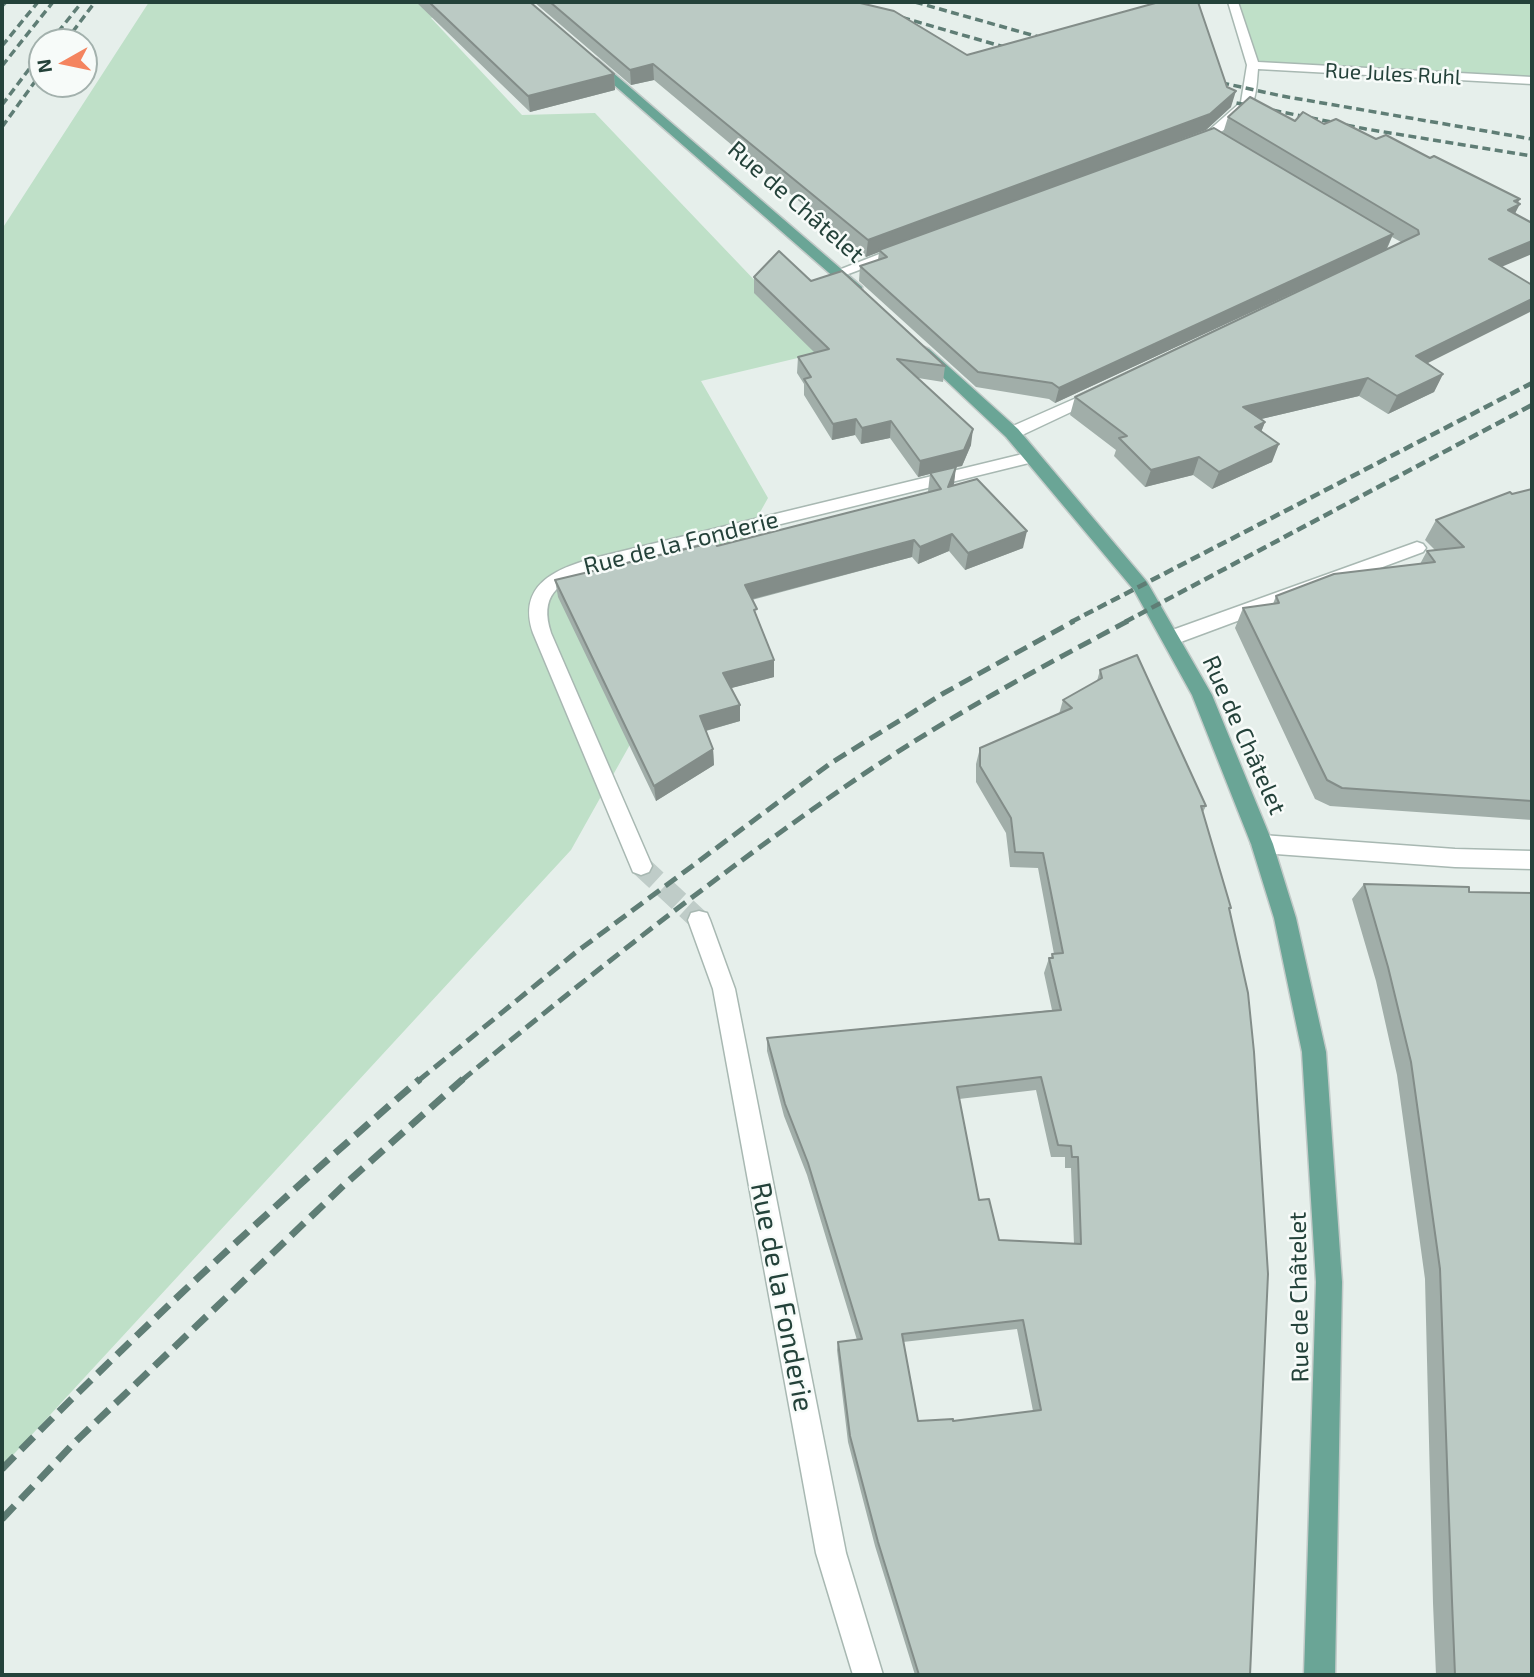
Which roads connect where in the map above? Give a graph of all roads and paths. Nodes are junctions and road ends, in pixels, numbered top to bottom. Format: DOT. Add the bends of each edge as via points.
graph roads {
  1 [pos="1233,2"];
  2 [pos="576,46"];
  3 [pos="1254,65"];
  4 [pos="1532,81"];
  5 [pos="1172,149"];
  6 [pos="915,244"];
  7 [pos="838,273"];
  8 [pos="876,308"];
  9 [pos="905,335"];
  10 [pos="1112,387"];
  11 [pos="1012,433"];
  12 [pos="1031,457"];
  13 [pos="1417,548"];
  14 [pos="1171,638"];
  15 [pos="1262,844"];
  16 [pos="1532,860"];
  17 [pos="641,866"];
  18 [pos="699,920"];
  19 [pos="868,1675"];
  20 [pos="1320,1675"];
  1 -- 3 [label="street"];
  2 -- 7 [label="main road, Rue de Châtelet"];
  3 -- 4 [label="street, Rue Jules Ruhl"];
  3 -- 5 [label="street" via="1247,103 1217,139"];
  6 -- 7 [label="street"];
  7 -- 8 [label="main road, Rue de Châtelet"];
  9 -- 11 [label="main road, Rue de Châtelet"];
  10 -- 11 [label="street"];
  11 -- 12 [label="main road, Rue de Châtelet"];
  12 -- 14 [label="main road, Rue de Châtelet" via="1141,586"];
  12 -- 17 [label="street, Rue de la Fonderie" via="605,561 568,571 547,587 537,611 542,633"];
  13 -- 14 [label="street"];
  14 -- 15 [label="main road, Rue de Châtelet" via="1202,695"];
  15 -- 16 [label="street"];
  15 -- 20 [label="main road, Rue de Châtelet" via="1314,1052 1329,1282"];
  18 -- 19 [label="street, Rue de la Fonderie" via="724,989 831,1553"];
}
